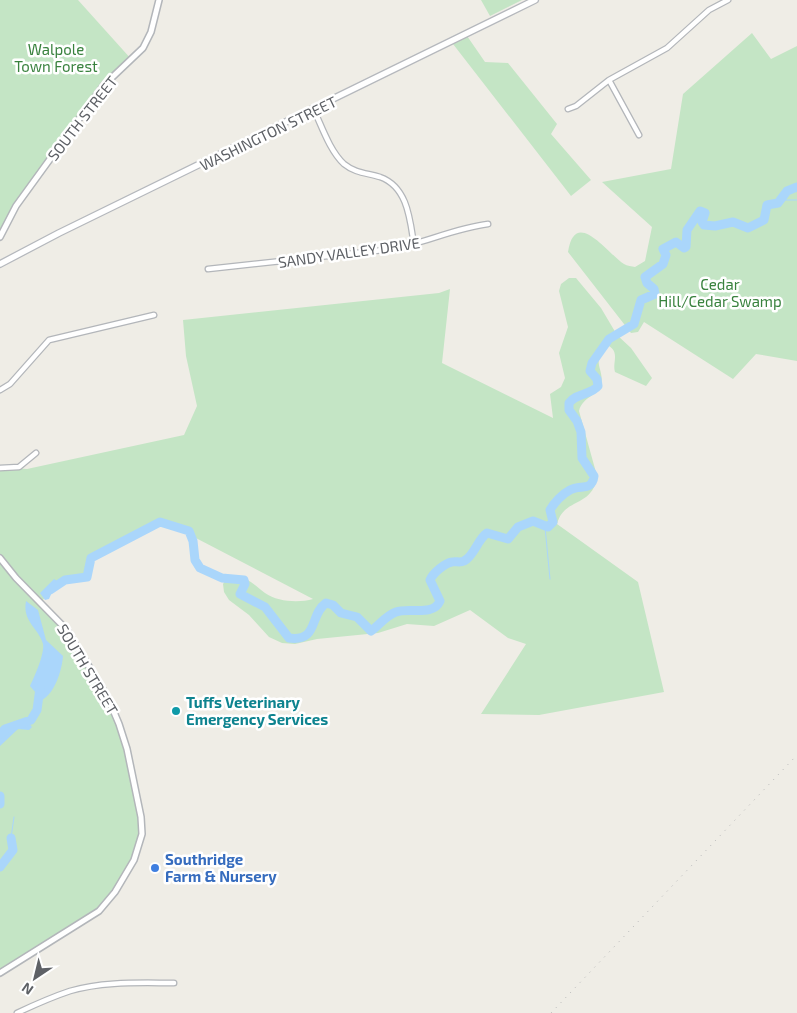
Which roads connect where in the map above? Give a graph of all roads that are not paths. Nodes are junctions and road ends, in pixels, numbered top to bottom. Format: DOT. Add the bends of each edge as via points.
graph roads {
  1 [pos="159,0"];
  2 [pos="535,0"];
  3 [pos="728,0"];
  4 [pos="609,80"];
  5 [pos="568,109"];
  6 [pos="314,110"];
  7 [pos="639,135"];
  8 [pos="488,224"];
  9 [pos="0,236"];
  10 [pos="414,245"];
  11 [pos="0,264"];
  12 [pos="208,269"];
  13 [pos="154,315"];
  14 [pos="0,390"];
  15 [pos="36,453"];
  16 [pos="0,468"];
  17 [pos="0,558"];
  18 [pos="0,973"];
  19 [pos="174,983"];
  20 [pos="17,1013"];
  1 -- 9 [label="street, SOUTH STREET" via="151,32 143,48 104,86 16,206"];
  2 -- 6 [label="main road, WASHINGTON STREET"];
  3 -- 4 [label="street" via="709,10 667,48"];
  4 -- 5 [label="street"];
  4 -- 7 [label="street"];
  6 -- 10 [label="street" via="340,160 354,170 392,183 399,191 407,210"];
  6 -- 11 [label="main road, WASHINGTON STREET"];
  8 -- 10 [label="street, SANDY VALLEY DRIVE"];
  10 -- 12 [label="street, SANDY VALLEY DRIVE"];
  13 -- 14 [label="street" via="50,340 10,384"];
  15 -- 16 [label="street" via="23,465"];
  17 -- 18 [label="street, SOUTH STREET" via="67,630 108,698 125,740 142,834 134,860 112,898 99,911"];
  19 -- 20 [label="street" via="122,983 84,988 49,998"];
}
